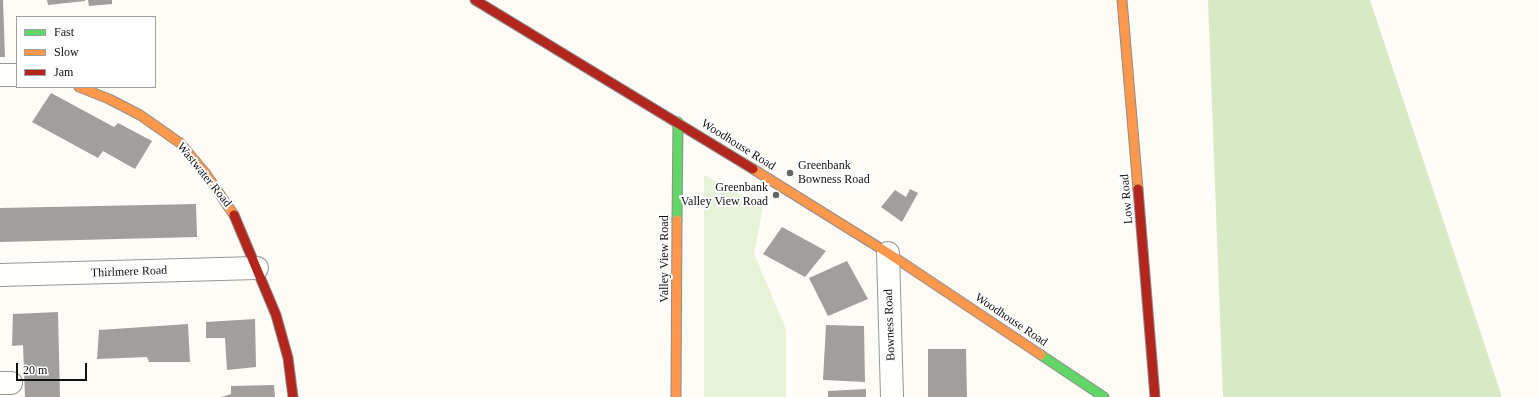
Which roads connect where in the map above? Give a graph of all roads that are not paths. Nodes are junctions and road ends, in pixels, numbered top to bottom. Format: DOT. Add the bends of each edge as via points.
graph roads {
  1 [pos="475,0"];
  2 [pos="1122,0"];
  3 [pos="0,75"];
  4 [pos="16,75"];
  5 [pos="82,88"];
  6 [pos="678,122"];
  7 [pos="888,253"];
  8 [pos="257,268"];
  9 [pos="0,276"];
  10 [pos="293,397"];
  11 [pos="676,397"];
  12 [pos="892,397"];
  13 [pos="1104,397"];
  14 [pos="1155,397"];
  1 -- 6 [label="street, Woodhouse Road"];
  2 -- 14 [label="street, Low Road"];
  3 -- 4 [label="street"];
  5 -- 8 [label="street, Wastwater Road" via="140,115 180,143 232,210"];
  6 -- 7 [label="street, Woodhouse Road"];
  6 -- 11 [label="street, Valley View Road"];
  7 -- 12 [label="street, Bowness Road"];
  7 -- 13 [label="street, Woodhouse Road"];
  8 -- 9 [label="street, Thirlmere Road"];
  8 -- 10 [label="street, Wastwater Road" via="276,314 288,358"];
}
